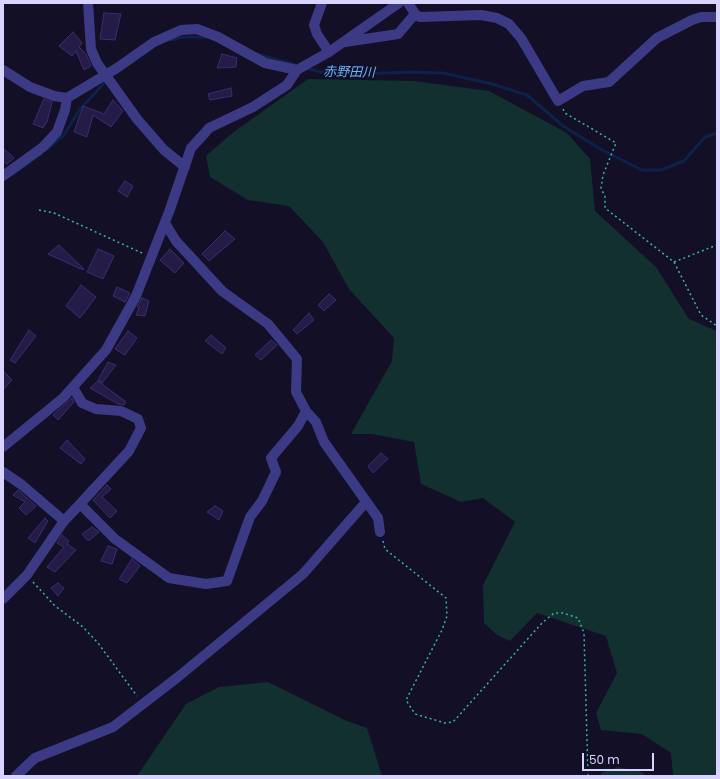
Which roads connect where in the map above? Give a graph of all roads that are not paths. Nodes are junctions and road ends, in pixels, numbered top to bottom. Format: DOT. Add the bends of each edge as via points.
graph roads {
  1 [pos="88,3"];
  2 [pos="322,3"];
  3 [pos="399,3"];
  4 [pos="408,3"];
  5 [pos="415,14"];
  6 [pos="717,17"];
  7 [pos="343,42"];
  8 [pos="329,52"];
  9 [pos="3,70"];
  10 [pos="297,70"];
  11 [pos="105,74"];
  12 [pos="67,98"];
  13 [pos="185,167"];
  14 [pos="3,176"];
  15 [pos="165,223"];
  16 [pos="73,387"];
  17 [pos="306,411"];
  18 [pos="3,447"];
  19 [pos="3,472"];
  20 [pos="366,502"];
  21 [pos="80,504"];
  22 [pos="64,521"];
  23 [pos="380,532"];
  24 [pos="3,599"];
  25 [pos="16,776"];
  1 -- 11 [label="street" via="91,49"];
  2 -- 8 [label="street" via="314,25"];
  3 -- 7 [label="street"];
  4 -- 5 [label="street"];
  5 -- 6 [label="street" via="420,17 481,16 497,18 509,24 558,101 583,86 610,82 657,38 692,20"];
  5 -- 7 [label="street" via="398,34"];
  7 -- 8 [label="street"];
  8 -- 10 [label="street"];
  9 -- 12 [label="street" via="30,87"];
  10 -- 11 [label="street" via="265,63 218,37 197,29 181,30 154,42"];
  10 -- 13 [label="street" via="288,85 261,102 209,128 191,148"];
  11 -- 12 [label="street"];
  11 -- 13 [label="street" via="137,119 164,150"];
  12 -- 14 [label="street" via="56,132 43,147"];
  13 -- 15 [label="street"];
  15 -- 16 [label="street" via="136,296 106,350"];
  15 -- 17 [label="street" via="176,241 222,291 268,324 297,359 296,392"];
  16 -- 18 [label="street"];
  16 -- 21 [label="street" via="82,403 96,409 121,411 138,419 140,428 129,451"];
  17 -- 20 [label="street" via="316,422 324,442"];
  17 -- 21 [label="street" via="298,426 271,458 276,472 262,501 250,517 227,581 206,584 169,578 115,539"];
  19 -- 22 [label="street"];
  20 -- 23 [label="street" via="378,518"];
  20 -- 25 [label="street" via="303,574 143,704 113,727 35,758"];
  21 -- 22 [label="street"];
  22 -- 24 [label="street" via="27,575"];
}
